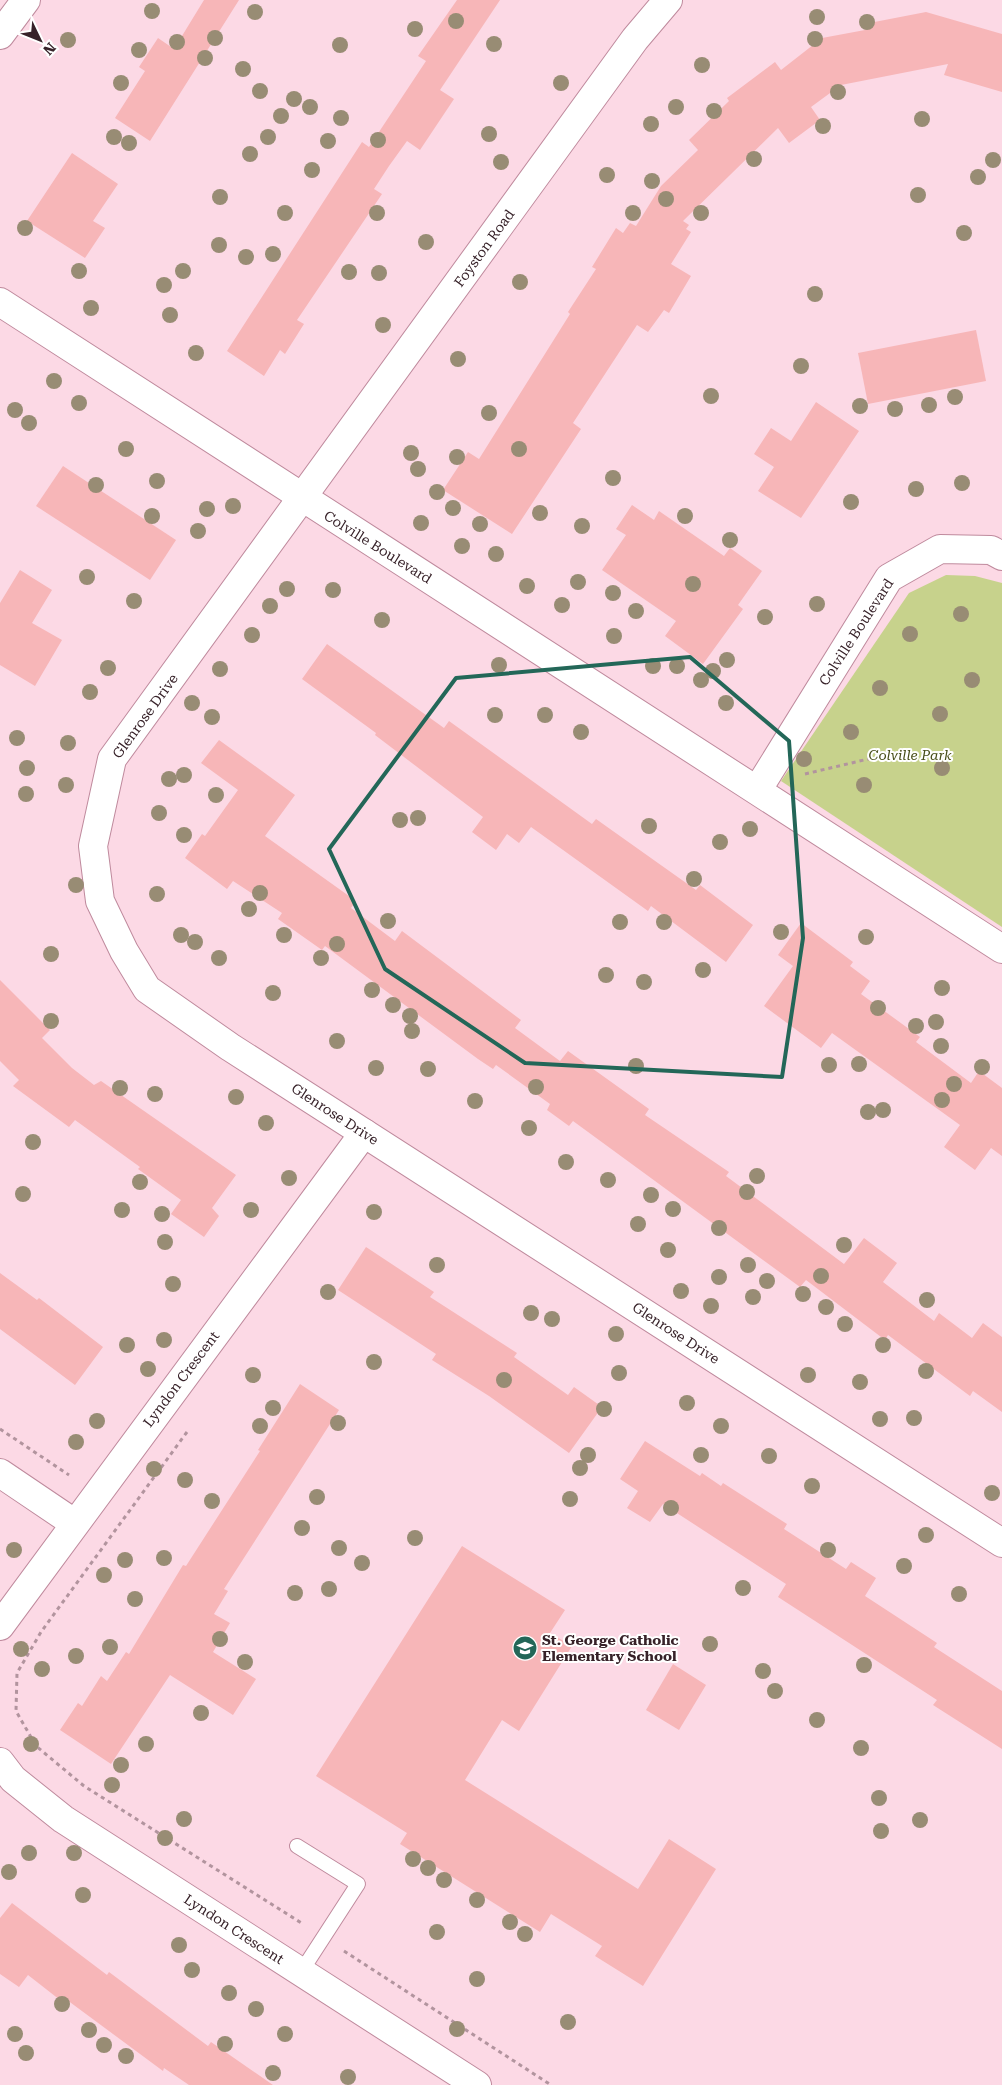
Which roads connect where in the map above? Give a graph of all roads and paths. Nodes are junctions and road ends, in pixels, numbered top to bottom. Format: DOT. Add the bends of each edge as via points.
graph roads {
  1 [pos="26,0"];
  2 [pos="668,0"];
  3 [pos="0,35"];
  4 [pos="0,302"];
  5 [pos="302,499"];
  6 [pos="1002,556"];
  7 [pos="902,751"];
  8 [pos="797,776"];
  9 [pos="758,788"];
  10 [pos="1002,949"];
  11 [pos="364,1133"];
  12 [pos="192,1425"];
  13 [pos="0,1429"];
  14 [pos="0,1474"];
  15 [pos="69,1475"];
  16 [pos="74,1523"];
  17 [pos="1002,1543"];
  18 [pos="0,1626"];
  19 [pos="0,1762"];
  20 [pos="297,1846"];
  21 [pos="323,1937"];
  22 [pos="301,1972"];
  23 [pos="477,2085"];
  24 [pos="551,2085"];
  1 -- 3 [label="street"];
  2 -- 5 [label="street, Foyston Road" via="635,39"];
  4 -- 5 [label="street, Colville Boulevard"];
  5 -- 9 [label="street, Colville Boulevard"];
  5 -- 11 [label="street, Glenrose Drive" via="112,760 93,846 100,901 147,989"];
  6 -- 9 [label="street, Colville Boulevard" via="991,550 940,549 889,578"];
  7 -- 8 [label="path"];
  9 -- 10 [label="street, Colville Boulevard"];
  11 -- 16 [label="street, Lyndon Crescent"];
  11 -- 17 [label="street, Glenrose Drive"];
  12 -- 21 [label="path" via="41,1632 17,1674 16,1711 36,1746 84,1786"];
  13 -- 15 [label="path"];
  14 -- 16 [label="street"];
  16 -- 18 [label="street, Lyndon Crescent"];
  19 -- 22 [label="street, Lyndon Crescent" via="13,1779 63,1819"];
  20 -- 21 [label="lane" via="358,1884"];
  21 -- 22 [label="lane"];
  21 -- 24 [label="path"];
  22 -- 23 [label="street, Lyndon Crescent"];
}
